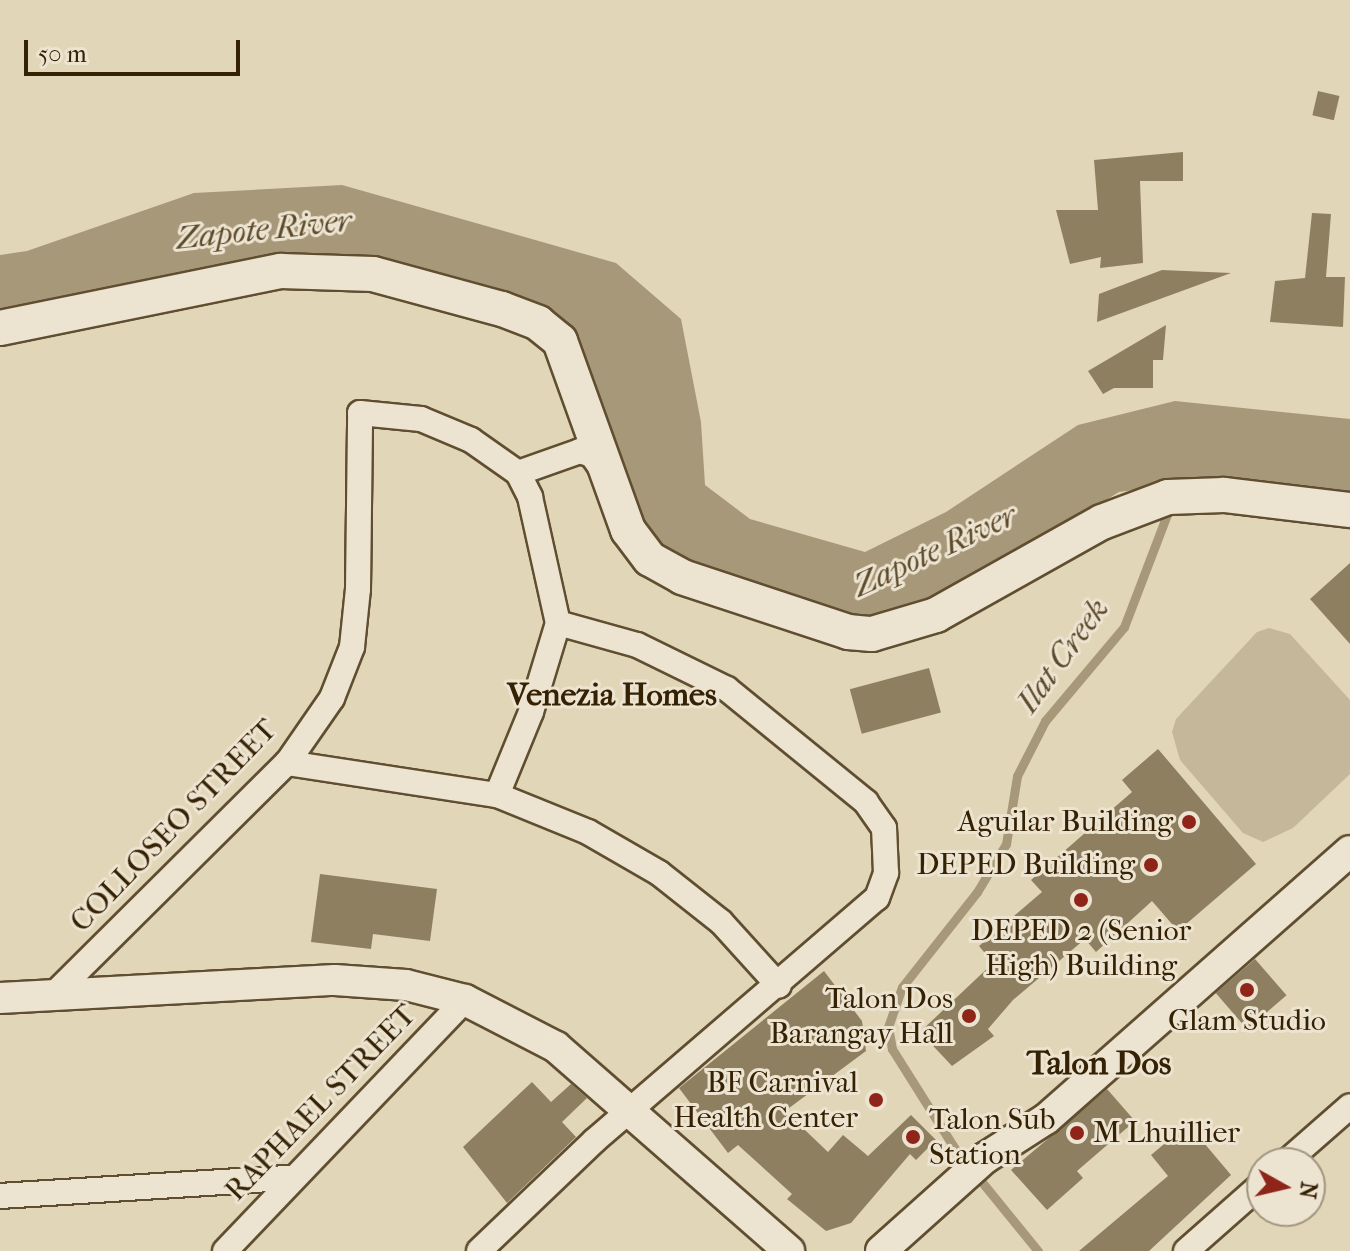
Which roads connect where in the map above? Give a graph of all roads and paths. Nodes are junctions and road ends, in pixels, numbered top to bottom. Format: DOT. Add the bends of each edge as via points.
graph roads {
  1 [pos="0,328"];
  2 [pos="518,473"];
  3 [pos="609,480"];
  4 [pos="1350,510"];
  5 [pos="558,623"];
  6 [pos="287,763"];
  7 [pos="497,795"];
  8 [pos="1350,851"];
  9 [pos="779,986"];
  10 [pos="55,993"];
  11 [pos="0,998"];
  12 [pos="465,1000"];
  13 [pos="1350,1106"];
  14 [pos="631,1109"];
  15 [pos="1303,1147"];
  16 [pos="289,1178"];
  17 [pos="1246,1198"];
  18 [pos="3,1202"];
  19 [pos="225,1251"];
  20 [pos="479,1251"];
  21 [pos="789,1251"];
  22 [pos="881,1251"];
  23 [pos="1186,1251"];
  1 -- 3 [label="main road" via="281,271 373,274 502,309 538,323 560,341"];
  2 -- 3 [label="street" via="580,451 592,455"];
  2 -- 5 [label="street" via="530,497"];
  2 -- 6 [label="street, COLLOSEO STREET" via="471,440 421,419 360,413 352,647 332,698"];
  3 -- 4 [label="main road" via="637,545 665,569 848,632 902,629 1040,560 1102,522 1154,501 1198,495"];
  5 -- 7 [label="street" via="531,712"];
  5 -- 9 [label="street" via="637,645 727,689 866,802 884,828 889,849 877,898"];
  6 -- 7 [label="street"];
  6 -- 10 [label="street, COLLOSEO STREET"];
  7 -- 9 [label="street" via="588,832 659,873 721,922"];
  8 -- 22 [label="street" via="1046,1119 971,1170"];
  9 -- 14 [label="street"];
  10 -- 11 [label="street"];
  10 -- 12 [label="street" via="335,980 406,985"];
  12 -- 14 [label="street" via="556,1047"];
  12 -- 16 [label="street, RAPHAEL STREET"];
  13 -- 15 [label="street"];
  14 -- 20 [label="street"];
  14 -- 21 [label="street"];
  16 -- 18 [label="street"];
  16 -- 19 [label="street, RAPHAEL STREET"];
  17 -- 23 [label="street"];
}
